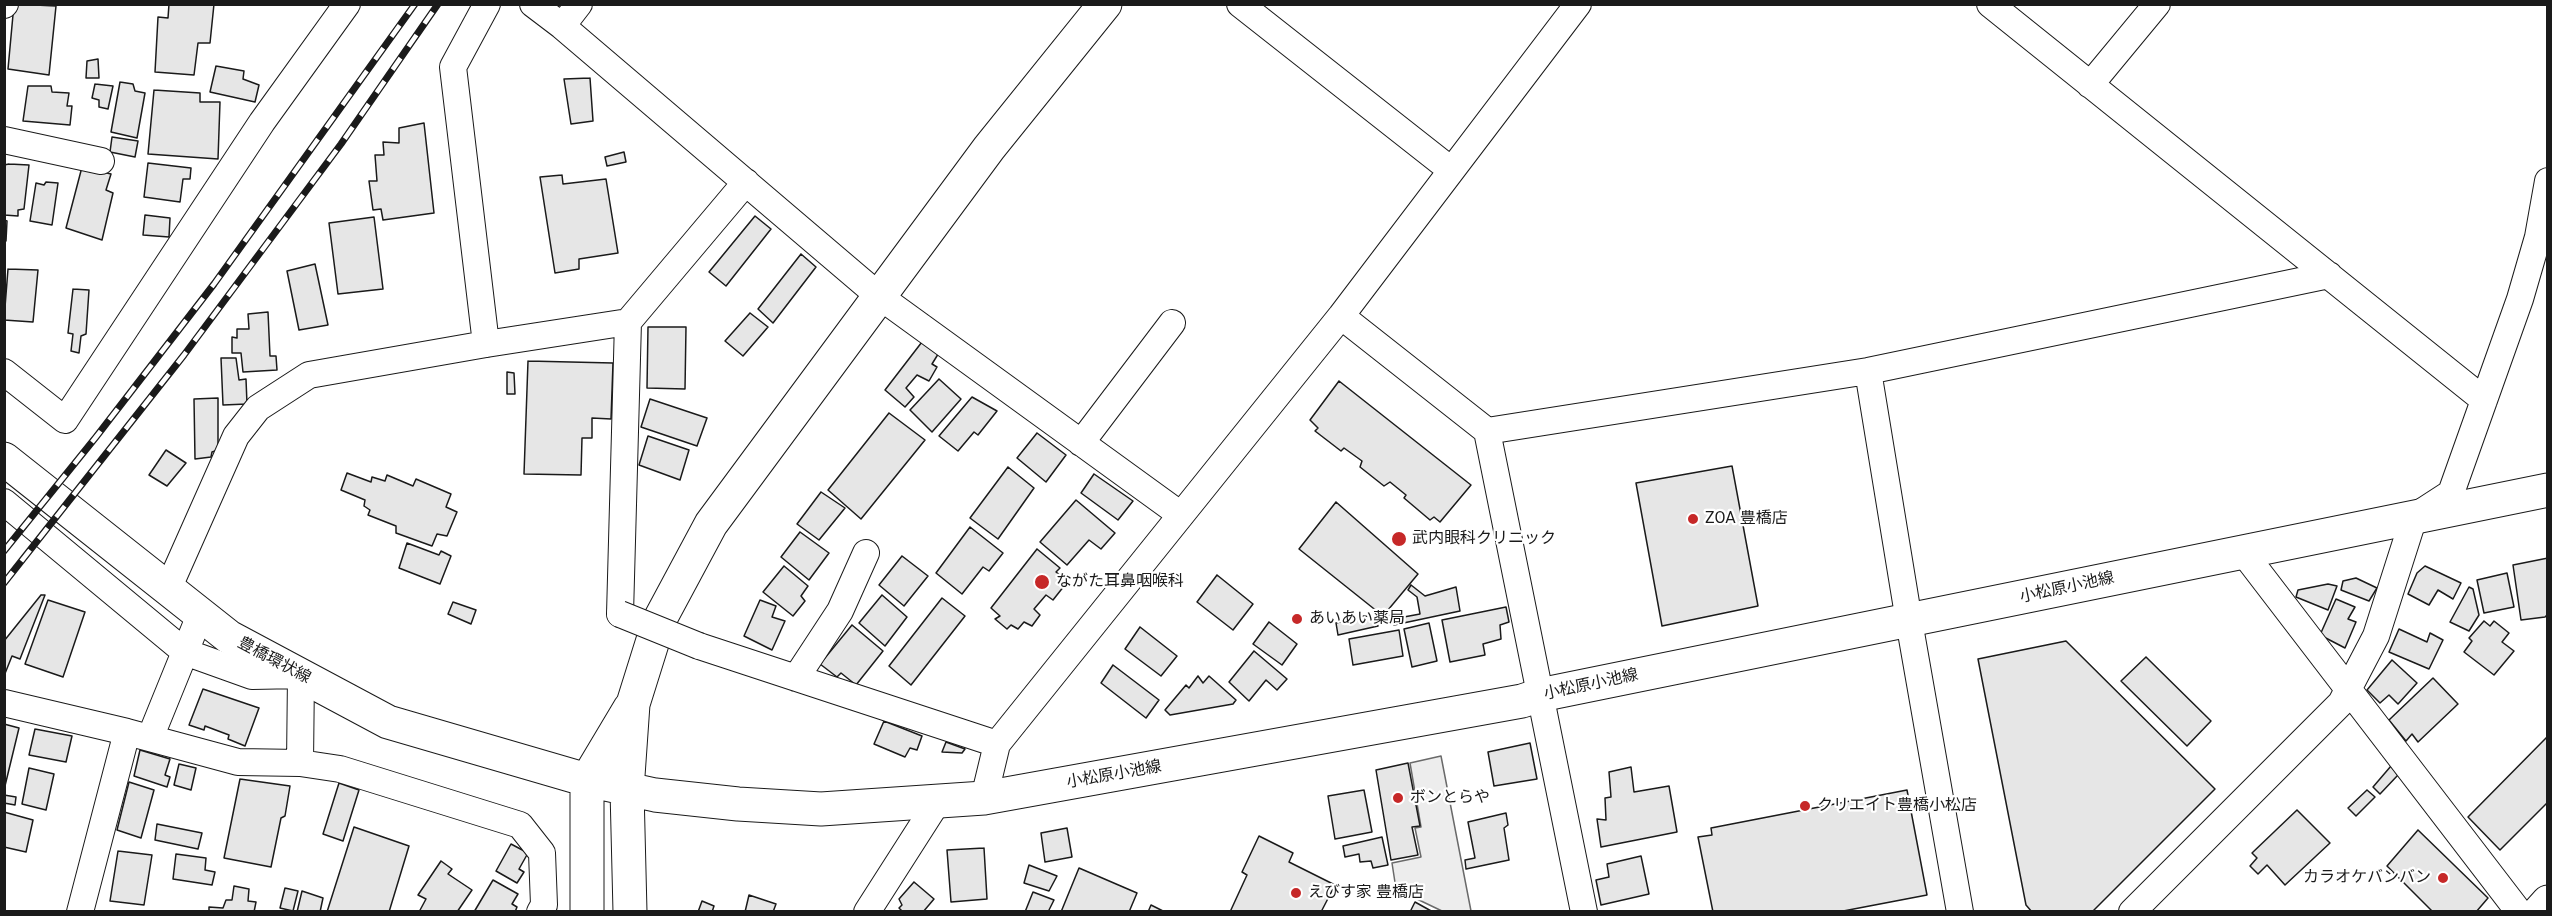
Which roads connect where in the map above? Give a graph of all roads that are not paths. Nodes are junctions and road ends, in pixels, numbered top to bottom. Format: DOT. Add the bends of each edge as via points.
graph roads {
  1 [pos="347,4"];
  2 [pos="487,4"];
  3 [pos="533,4"];
  4 [pos="579,4"];
  5 [pos="1105,4"];
  6 [pos="1240,4"];
  7 [pos="1578,4"];
  8 [pos="1990,4"];
  9 [pos="2157,4"];
  10 [pos="562,26"];
  11 [pos="2091,85"];
  12 [pos="4,140"];
  13 [pos="101,161"];
  14 [pos="1451,170"];
  15 [pos="2547,181"];
  16 [pos="746,182"];
  17 [pos="2329,275"];
  18 [pos="879,296"];
  19 [pos="1341,316"];
  20 [pos="628,322"];
  21 [pos="1172,323"];
  22 [pos="486,344"];
  23 [pos="1868,371"];
  24 [pos="4,372"];
  25 [pos="2484,400"];
  26 [pos="1487,431"];
  27 [pos="1081,443"];
  28 [pos="4,459"];
  29 [pos="2547,490"];
  30 [pos="4,502"];
  31 [pos="1180,515"];
  32 [pos="2414,517"];
  33 [pos="2243,552"];
  34 [pos="866,553"];
  35 [pos="168,589"];
  36 [pos="201,615"];
  37 [pos="1909,621"];
  38 [pos="185,652"];
  39 [pos="301,675"];
  40 [pos="796,678"];
  41 [pos="2347,690"];
  42 [pos="1540,695"];
  43 [pos="4,704"];
  44 [pos="633,704"];
  45 [pos="139,735"];
  46 [pos="997,744"];
  47 [pos="300,763"];
  48 [pos="587,780"];
  49 [pos="627,790"];
  50 [pos="984,798"];
  51 [pos="938,801"];
  52 [pos="2547,902"];
  53 [pos="80,912"];
  54 [pos="540,912"];
  55 [pos="587,912"];
  56 [pos="630,912"];
  57 [pos="867,912"];
  58 [pos="1584,912"];
  59 [pos="1960,912"];
  60 [pos="2132,912"];
  61 [pos="2519,912"];
  62 [pos="2539,912"];
  1 -- 24 [label="street" via="262,122 65,420"];
  2 -- 22 [label="street" via="453,68"];
  3 -- 10 [label="street"];
  4 -- 10 [label="street"];
  5 -- 18 [label="main road" via="989,148"];
  6 -- 14 [label="street"];
  7 -- 14 [label="street"];
  8 -- 11 [label="street"];
  9 -- 11 [label="street"];
  10 -- 16 [label="street"];
  11 -- 17 [label="street"];
  12 -- 13 [label="street"];
  14 -- 19 [label="street"];
  15 -- 25 [label="street" via="2538,237"];
  16 -- 18 [label="street"];
  16 -- 20 [label="street"];
  17 -- 23 [label="street"];
  17 -- 25 [label="street"];
  18 -- 27 [label="street"];
  18 -- 44 [label="main road" via="711,524 659,621"];
  19 -- 26 [label="street"];
  19 -- 31 [label="street"];
  20 -- 22 [label="street"];
  20 -- 40 [label="street, bridge" via="620,614 699,646"];
  21 -- 27 [label="street"];
  22 -- 35 [label="street" via="309,375 258,408 236,436"];
  23 -- 26 [label="street"];
  23 -- 37 [label="street"];
  25 -- 32 [label="street" via="2451,493"];
  26 -- 42 [label="street"];
  27 -- 31 [label="street"];
  28 -- 35 [label="main road, 豊橋環状線"];
  29 -- 32 [label="main road, 小松原小池線"];
  30 -- 38 [label="street"];
  31 -- 46 [label="street"];
  32 -- 33 [label="main road, 小松原小池線"];
  32 -- 41 [label="street" via="2376,636"];
  33 -- 37 [label="main road, 小松原小池線"];
  33 -- 41 [label="street"];
  34 -- 40 [label="street" via="840,611"];
  35 -- 36 [label="main road, 豊橋環状線"];
  36 -- 38 [label="street"];
  36 -- 39 [label="main road, 豊橋環状線" via="229,637"];
  37 -- 42 [label="main road, 小松原小池線"];
  37 -- 59 [label="street"];
  38 -- 39 [label="street" via="252,676"];
  38 -- 45 [label="street"];
  39 -- 47 [label="street"];
  39 -- 48 [label="main road, 豊橋環状線" via="388,722"];
  40 -- 46 [label="street"];
  41 -- 60 [label="street" via="2341,703"];
  41 -- 61 [label="street"];
  42 -- 50 [label="main road, 小松原小池線"];
  42 -- 58 [label="street"];
  43 -- 45 [label="street"];
  44 -- 48 [label="main road"];
  44 -- 49 [label="main road"];
  45 -- 47 [label="street" via="238,762"];
  45 -- 53 [label="street"];
  46 -- 50 [label="street"];
  47 -- 54 [label="street" via="340,769 520,825 542,853 544,906"];
  48 -- 49 [label="main road, 豊橋環状線"];
  48 -- 55 [label="main road"];
  49 -- 51 [label="main road, 小松原小池線" via="738,804 820,808"];
  49 -- 56 [label="main road"];
  50 -- 51 [label="main road, 小松原小池線"];
  51 -- 57 [label="street"];
  52 -- 62 [label="main road"];
}
